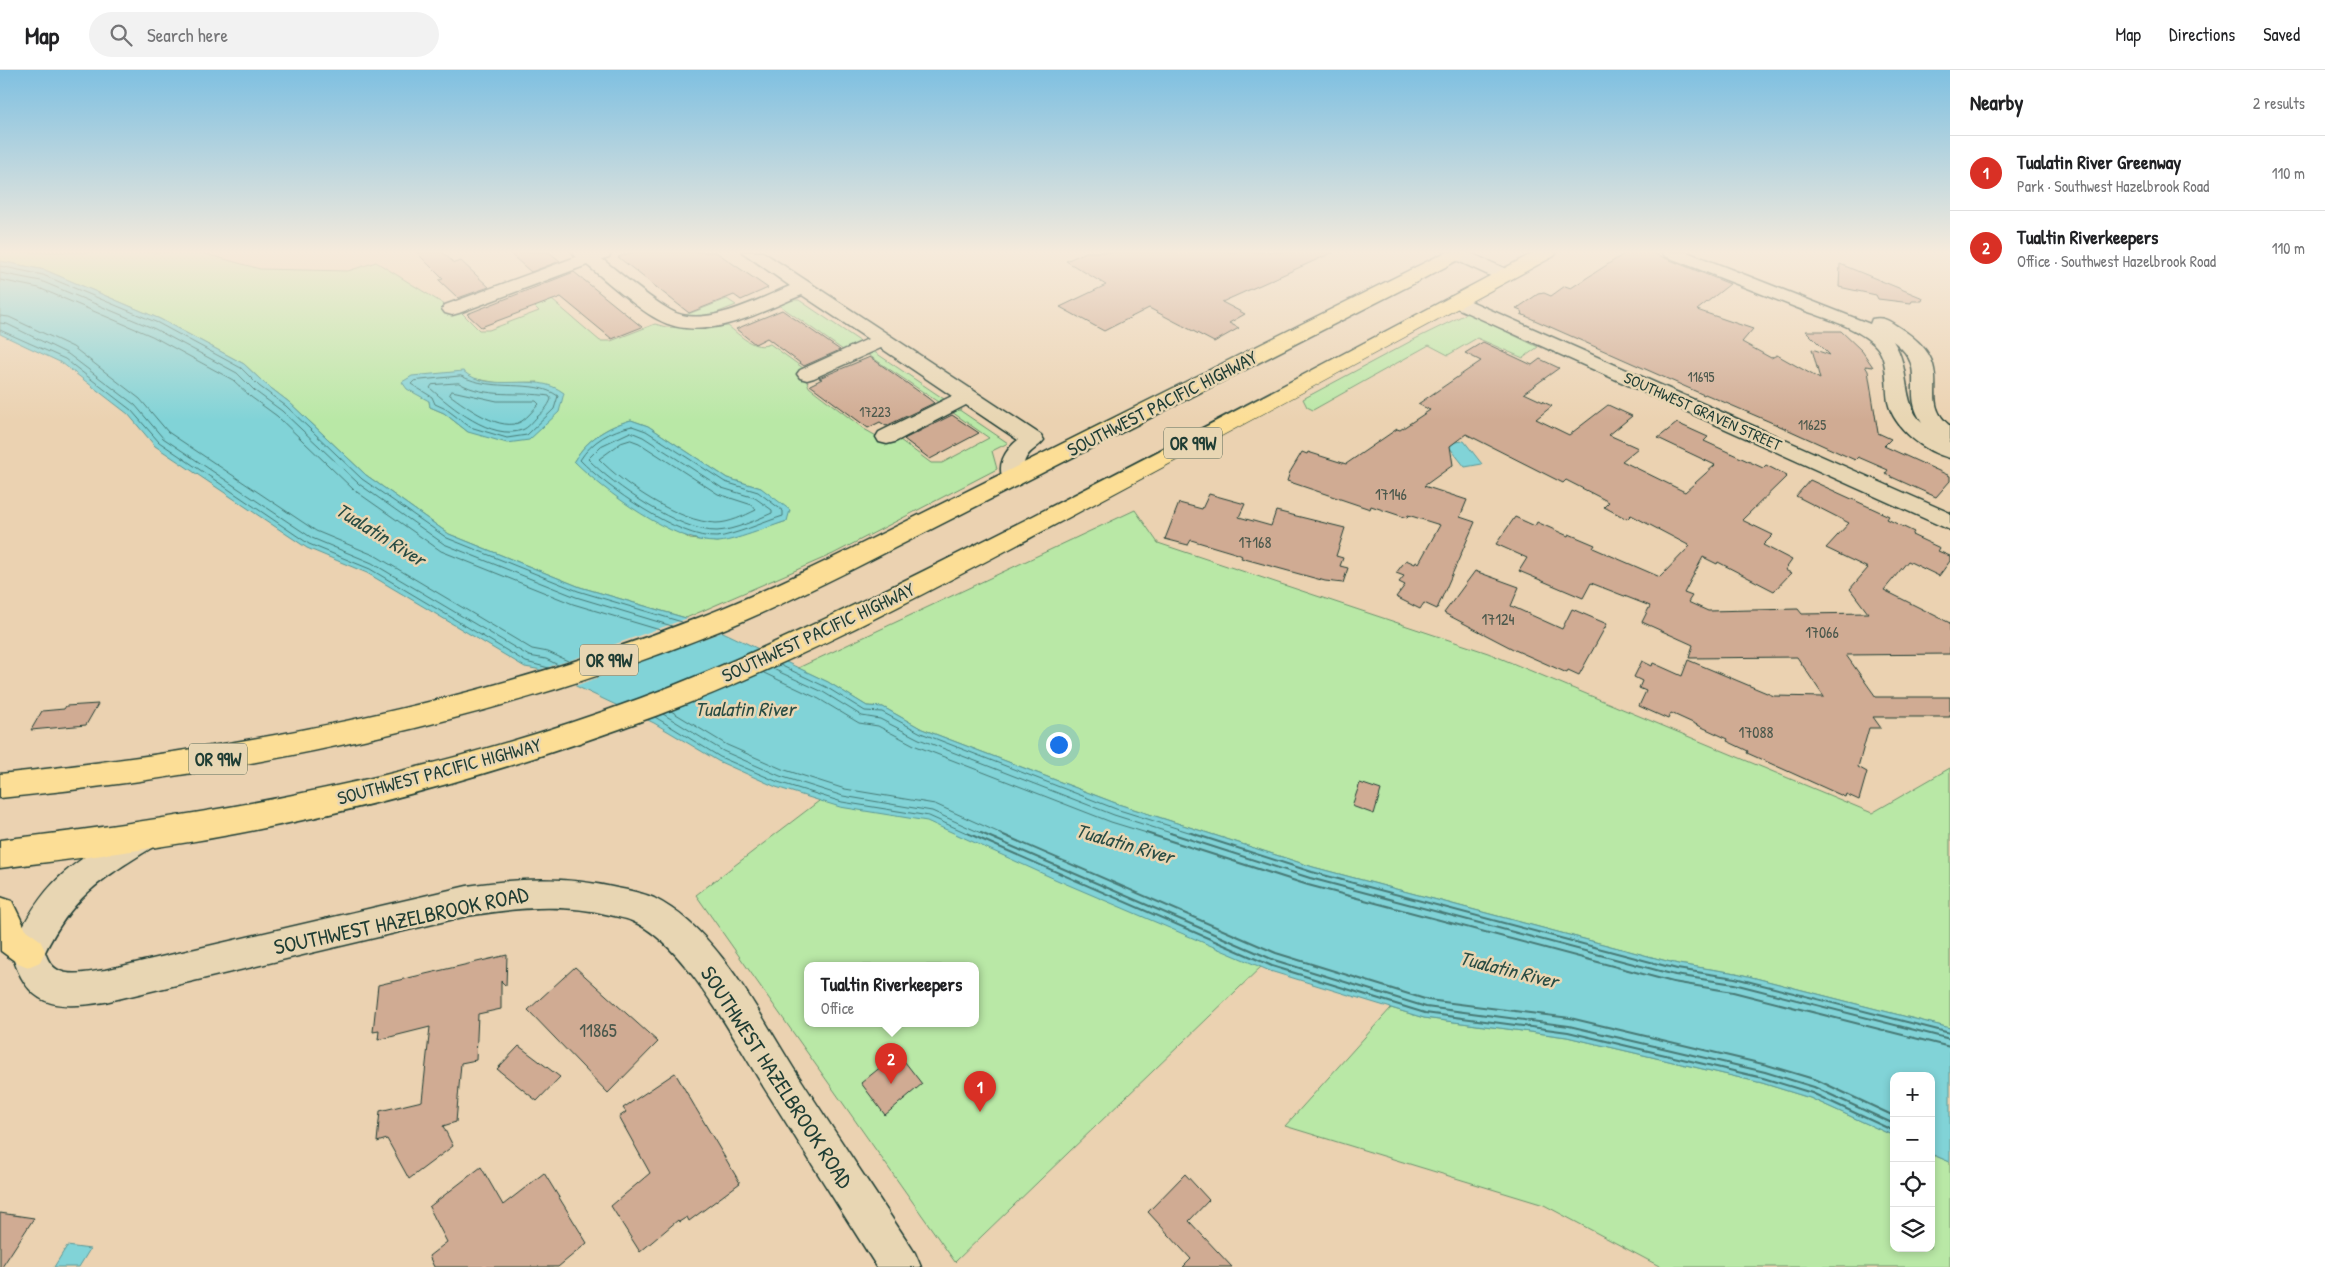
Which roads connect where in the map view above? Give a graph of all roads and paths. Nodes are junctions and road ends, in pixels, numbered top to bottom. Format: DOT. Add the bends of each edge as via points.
graph roads {
  1 [pos="455,308"];
  2 [pos="656,308"];
  3 [pos="751,308"];
  4 [pos="835,308"];
  5 [pos="1353,308"];
  6 [pos="1443,308"];
  7 [pos="1474,308"];
  8 [pos="1815,308"];
  9 [pos="1846,308"];
  10 [pos="452,309"];
  11 [pos="882,340"];
  12 [pos="808,374"];
  13 [pos="966,397"];
  14 [pos="1950,436"];
  15 [pos="887,437"];
  16 [pos="1950,451"];
  17 [pos="1013,477"];
  18 [pos="1950,522"];
  19 [pos="0,786"];
  20 [pos="145,836"];
  21 [pos="0,854"];
  22 [pos="0,912"];
  23 [pos="28,951"];
  24 [pos="901,1267"];
  1 -- 10 [label="street"];
  2 -- 3 [label="street" via="679,322 702,323"];
  4 -- 11 [label="street"];
  5 -- 17 [label="highway, SOUTHWEST PACIFIC HIGHWAY / OR 99W"];
  6 -- 20 [label="highway, SOUTHWEST PACIFIC HIGHWAY / OR 99W" via="1246,415 815,638 696,689 473,765 285,812"];
  7 -- 18 [label="street, SOUTHWEST GRAVEN STREET"];
  8 -- 16 [label="street" via="1868,330 1883,342 1894,360 1903,413 1912,425"];
  9 -- 14 [label="street" via="1895,333 1918,355 1923,365 1926,412"];
  11 -- 12 [label="street"];
  11 -- 13 [label="street"];
  13 -- 15 [label="street"];
  13 -- 17 [label="street" via="1033,440 1013,456"];
  17 -- 19 [label="highway, SOUTHWEST PACIFIC HIGHWAY / OR 99W" via="748,608 619,657 524,688 368,729 200,762"];
  20 -- 21 [label="highway, SOUTHWEST PACIFIC HIGHWAY / OR 99W"];
  20 -- 23 [label="street" via="71,885 49,911"];
  22 -- 23 [label="highway" via="8,923 13,940"];
  23 -- 24 [label="street, SOUTHWEST HAZELBROOK ROAD" via="37,978 49,986 85,989 514,893 572,892 640,908 675,930 712,975"];
}
